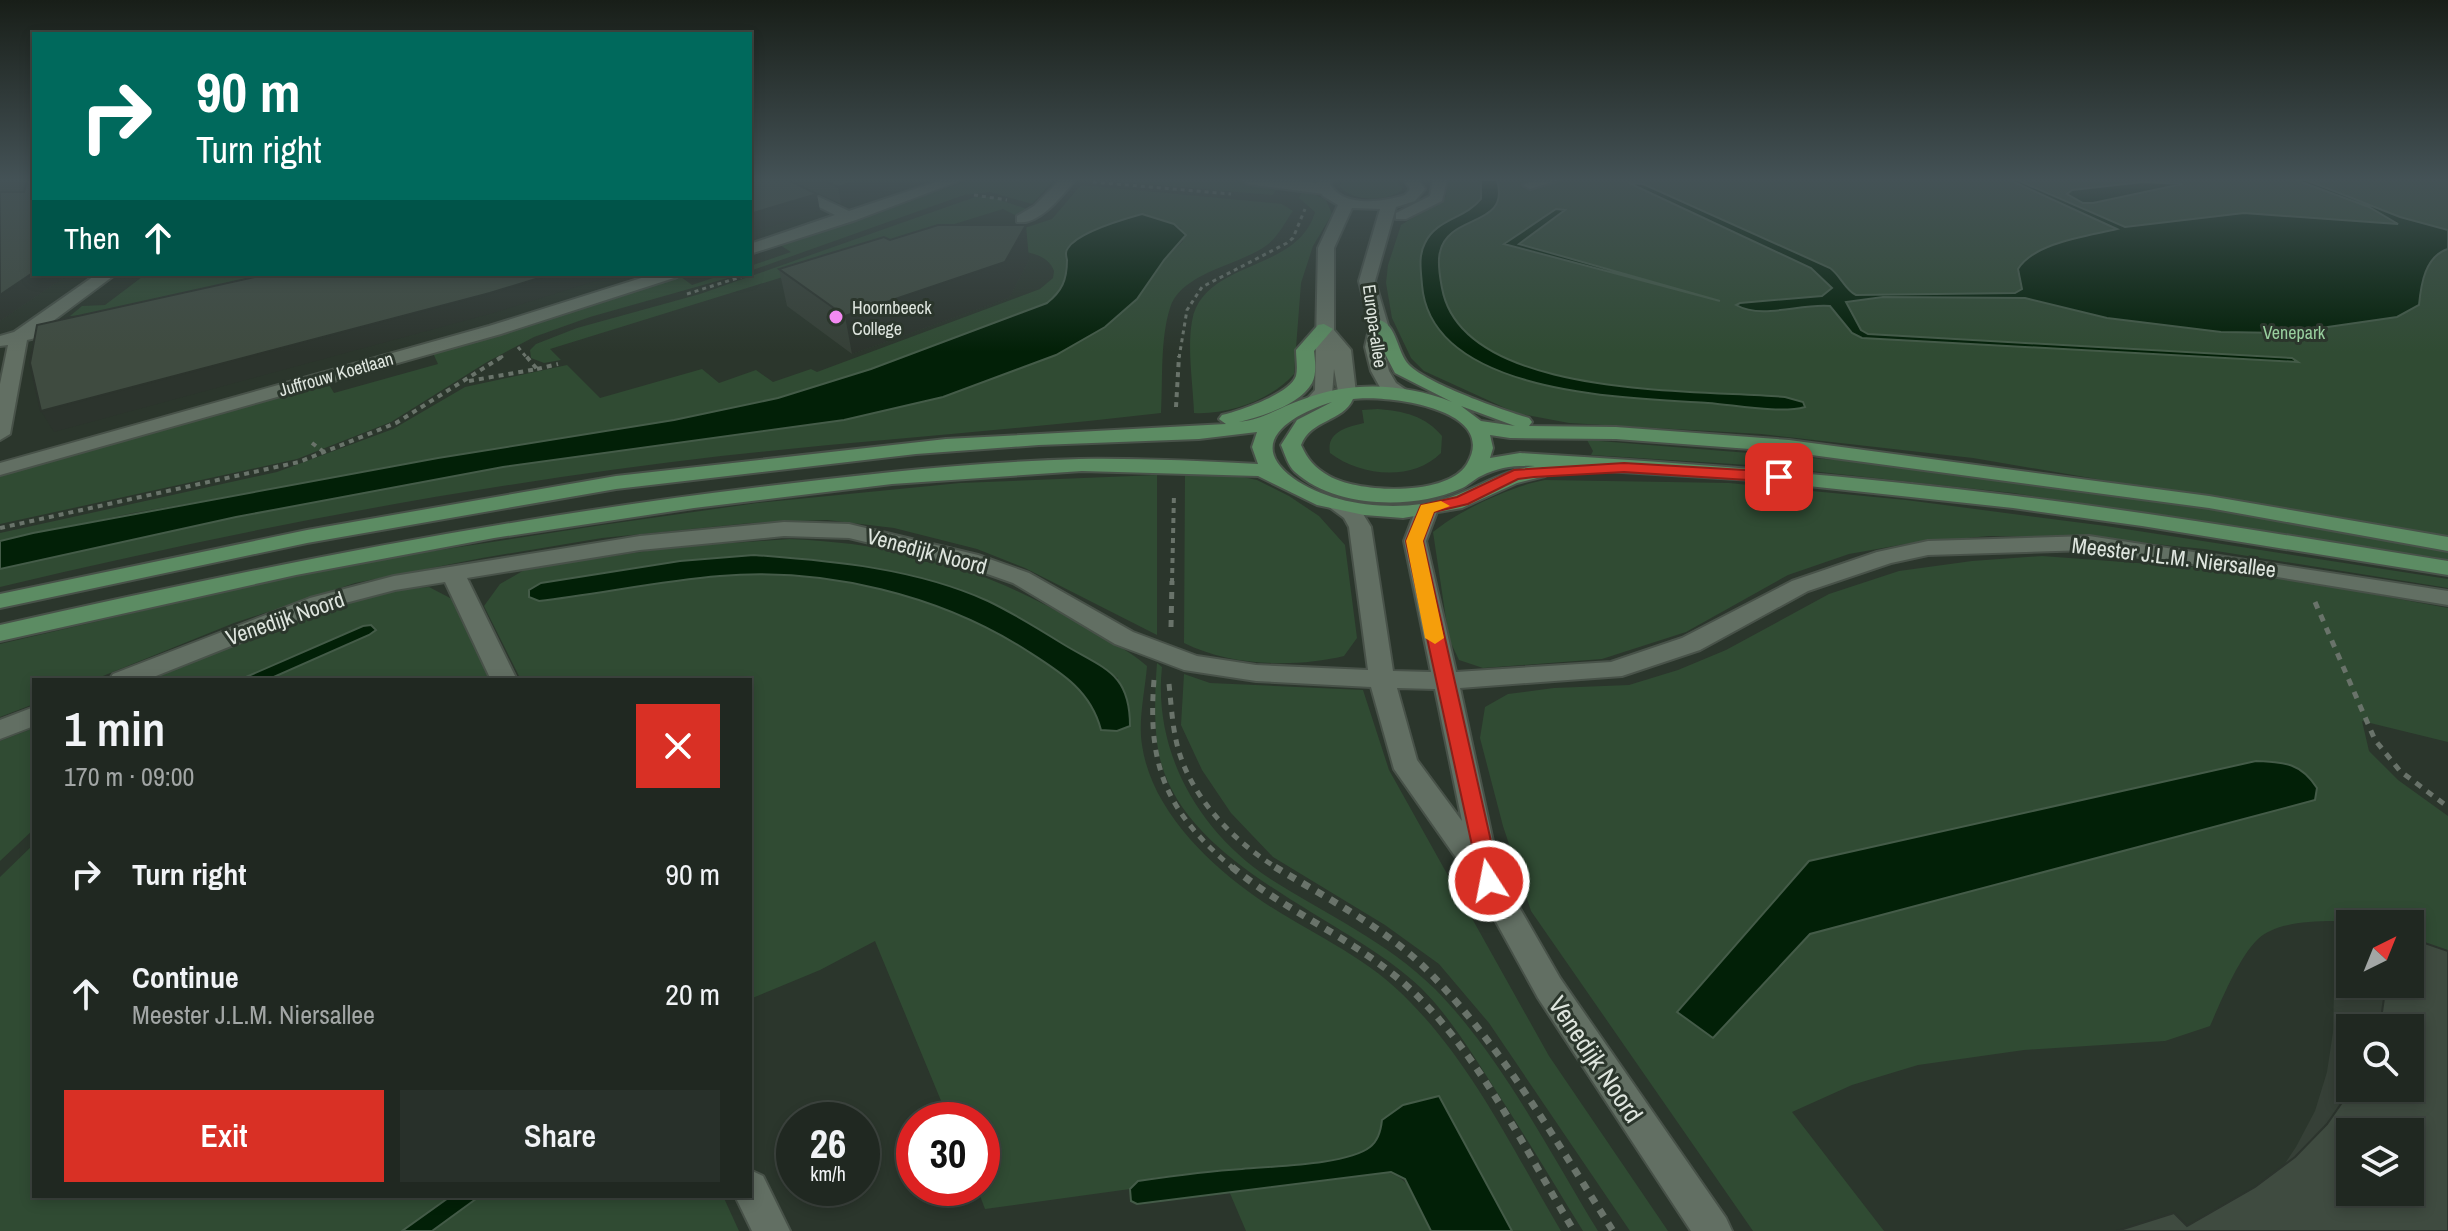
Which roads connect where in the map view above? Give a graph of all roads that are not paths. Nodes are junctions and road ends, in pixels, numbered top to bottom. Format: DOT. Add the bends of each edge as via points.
graph roads {
  1 [pos="786,237"];
  2 [pos="1331,237"];
  3 [pos="1379,237"];
  4 [pos="752,248"];
  5 [pos="105,276"];
  6 [pos="665,276"];
  7 [pos="79,323"];
  8 [pos="1379,325"];
  9 [pos="1324,329"];
  10 [pos="9,340"];
  11 [pos="1346,393"];
  12 [pos="1402,394"];
  13 [pos="1317,399"];
  14 [pos="1276,422"];
  15 [pos="1473,426"];
  16 [pos="1616,433"];
  17 [pos="0,434"];
  18 [pos="1068,437"];
  19 [pos="1265,457"];
  20 [pos="1296,462"];
  21 [pos="1136,464"];
  22 [pos="0,469"];
  23 [pos="1280,477"];
  24 [pos="1480,479"];
  25 [pos="1430,500"];
  26 [pos="1336,504"];
  27 [pos="2448,544"];
  28 [pos="2448,568"];
  29 [pos="452,572"];
  30 [pos="2448,598"];
  31 [pos="0,601"];
  32 [pos="0,633"];
  33 [pos="127,678"];
  34 [pos="503,678"];
  35 [pos="1382,679"];
  36 [pos="1443,681"];
  37 [pos="32,717"];
  38 [pos="0,730"];
  39 [pos="1489,881"];
  40 [pos="752,1192"];
  41 [pos="771,1231"];
  42 [pos="1713,1231"];
  1 -- 4 [label="street"];
  2 -- 9 [label="street" via="1326,248"];
  3 -- 8 [label="street, Europa-allee" via="1367,281"];
  5 -- 10 [label="street"];
  6 -- 22 [label="street, Juffrouw Koetlaan" via="495,330"];
  7 -- 10 [label="street"];
  8 -- 12 [label="street, Europa-allee" via="1374,347 1380,371 1389,387"];
  8 -- 16 [label="main road" via="1401,368 1418,380 1506,418"];
  9 -- 11 [label="street, Europa-allee" via="1342,350"];
  9 -- 13 [label="street" via="1325,391"];
  9 -- 18 [label="main road" via="1305,350 1305,376 1299,386 1248,414"];
  10 -- 17 [label="street"];
  11 -- 12 [label="main road"];
  11 -- 13 [label="main road"];
  11 -- 20 [label="main road" via="1340,406 1298,428 1291,445"];
  12 -- 15 [label="main road" via="1444,405"];
  13 -- 14 [label="main road"];
  14 -- 18 [label="main road" via="1235,431"];
  14 -- 19 [label="main road" via="1264,442"];
  15 -- 16 [label="main road" via="1510,432"];
  15 -- 24 [label="main road" via="1483,449"];
  16 -- 27 [label="main road" via="1789,446 1979,470 2209,502"];
  18 -- 31 [label="main road" via="824,457 541,493 355,525"];
  19 -- 20 [label="main road"];
  19 -- 21 [label="main road"];
  19 -- 23 [label="main road"];
  20 -- 25 [label="main road" via="1321,481 1356,492"];
  21 -- 23 [label="main road" via="1261,470"];
  21 -- 32 [label="main road" via="951,473 544,521 359,554"];
  23 -- 26 [label="main road"];
  24 -- 25 [label="main road, Meester J.L.M. Niersallee" via="1463,500"];
  24 -- 28 [label="main road, Meester J.L.M. Niersallee" via="1624,467 1753,474 2142,519"];
  25 -- 26 [label="main road" via="1382,511"];
  25 -- 36 [label="street, Venedijk Noord" via="1415,541"];
  26 -- 35 [label="street, Venedijk Noord" via="1360,527"];
  29 -- 33 [label="street, Venedijk Noord" via="318,603"];
  29 -- 34 [label="street"];
  29 -- 35 [label="street, Venedijk Noord" via="714,534 849,531 1021,578 1163,655 1217,669"];
  30 -- 36 [label="street, Meester J.L.M. Niersallee" via="2089,543 1928,548 1800,586 1691,644 1613,670"];
  35 -- 36 [label="street, Venedijk Noord"];
  35 -- 39 [label="street, Venedijk Noord" via="1404,762"];
  36 -- 39 [label="street, Venedijk Noord"];
  37 -- 38 [label="street"];
  39 -- 42 [label="street, Venedijk Noord" via="1549,988"];
  40 -- 41 [label="street"];
}
